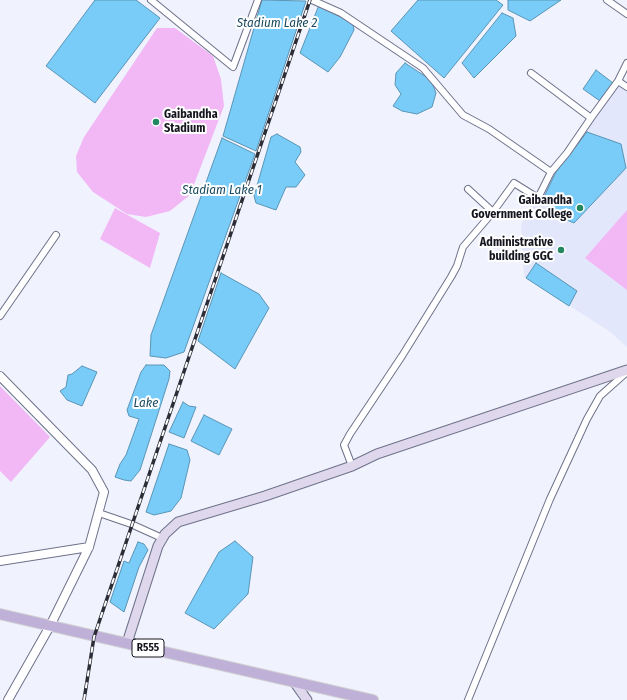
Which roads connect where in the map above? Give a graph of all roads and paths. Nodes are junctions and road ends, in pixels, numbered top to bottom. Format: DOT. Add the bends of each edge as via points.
graph roads {
  1 [pos="151,0"];
  2 [pos="258,0"];
  3 [pos="312,0"];
  4 [pos="607,0"];
  5 [pos="627,14"];
  6 [pos="627,63"];
  7 [pos="531,73"];
  8 [pos="618,81"];
  9 [pos="627,87"];
  10 [pos="591,118"];
  11 [pos="551,172"];
  12 [pos="468,189"];
  13 [pos="493,212"];
  14 [pos="56,235"];
  15 [pos="0,316"];
  16 [pos="627,371"];
  17 [pos="0,376"];
  18 [pos="352,466"];
  19 [pos="99,513"];
  20 [pos="162,538"];
  21 [pos="89,547"];
  22 [pos="0,561"];
  23 [pos="0,614"];
  24 [pos="50,626"];
  25 [pos="127,643"];
  26 [pos="295,683"];
  27 [pos="8,700"];
  28 [pos="306,700"];
  29 [pos="373,700"];
  30 [pos="468,700"];
  1 -- 2 [label="street" via="233,67"];
  3 -- 11 [label="street" via="341,13 423,68 463,115 489,129"];
  4 -- 5 [label="street"];
  6 -- 8 [label="street"];
  7 -- 10 [label="street"];
  8 -- 9 [label="street"];
  8 -- 10 [label="street"];
  10 -- 11 [label="street"];
  11 -- 13 [label="street" via="538,198 514,183"];
  12 -- 13 [label="street"];
  13 -- 18 [label="street" via="463,247 451,277 350,434 344,445"];
  14 -- 15 [label="street"];
  16 -- 18 [label="main road" via="377,454"];
  16 -- 30 [label="street" via="600,396 587,419 550,499"];
  17 -- 19 [label="street" via="92,470 104,492"];
  18 -- 20 [label="main road" via="178,522"];
  19 -- 20 [label="street"];
  19 -- 21 [label="street"];
  20 -- 25 [label="main road"];
  21 -- 22 [label="street"];
  21 -- 24 [label="street"];
  23 -- 24 [label="main road, R555"];
  24 -- 25 [label="main road, R555"];
  24 -- 27 [label="street"];
  25 -- 26 [label="main road, R555"];
  26 -- 28 [label="main road"];
  26 -- 29 [label="main road, R555"];
}
